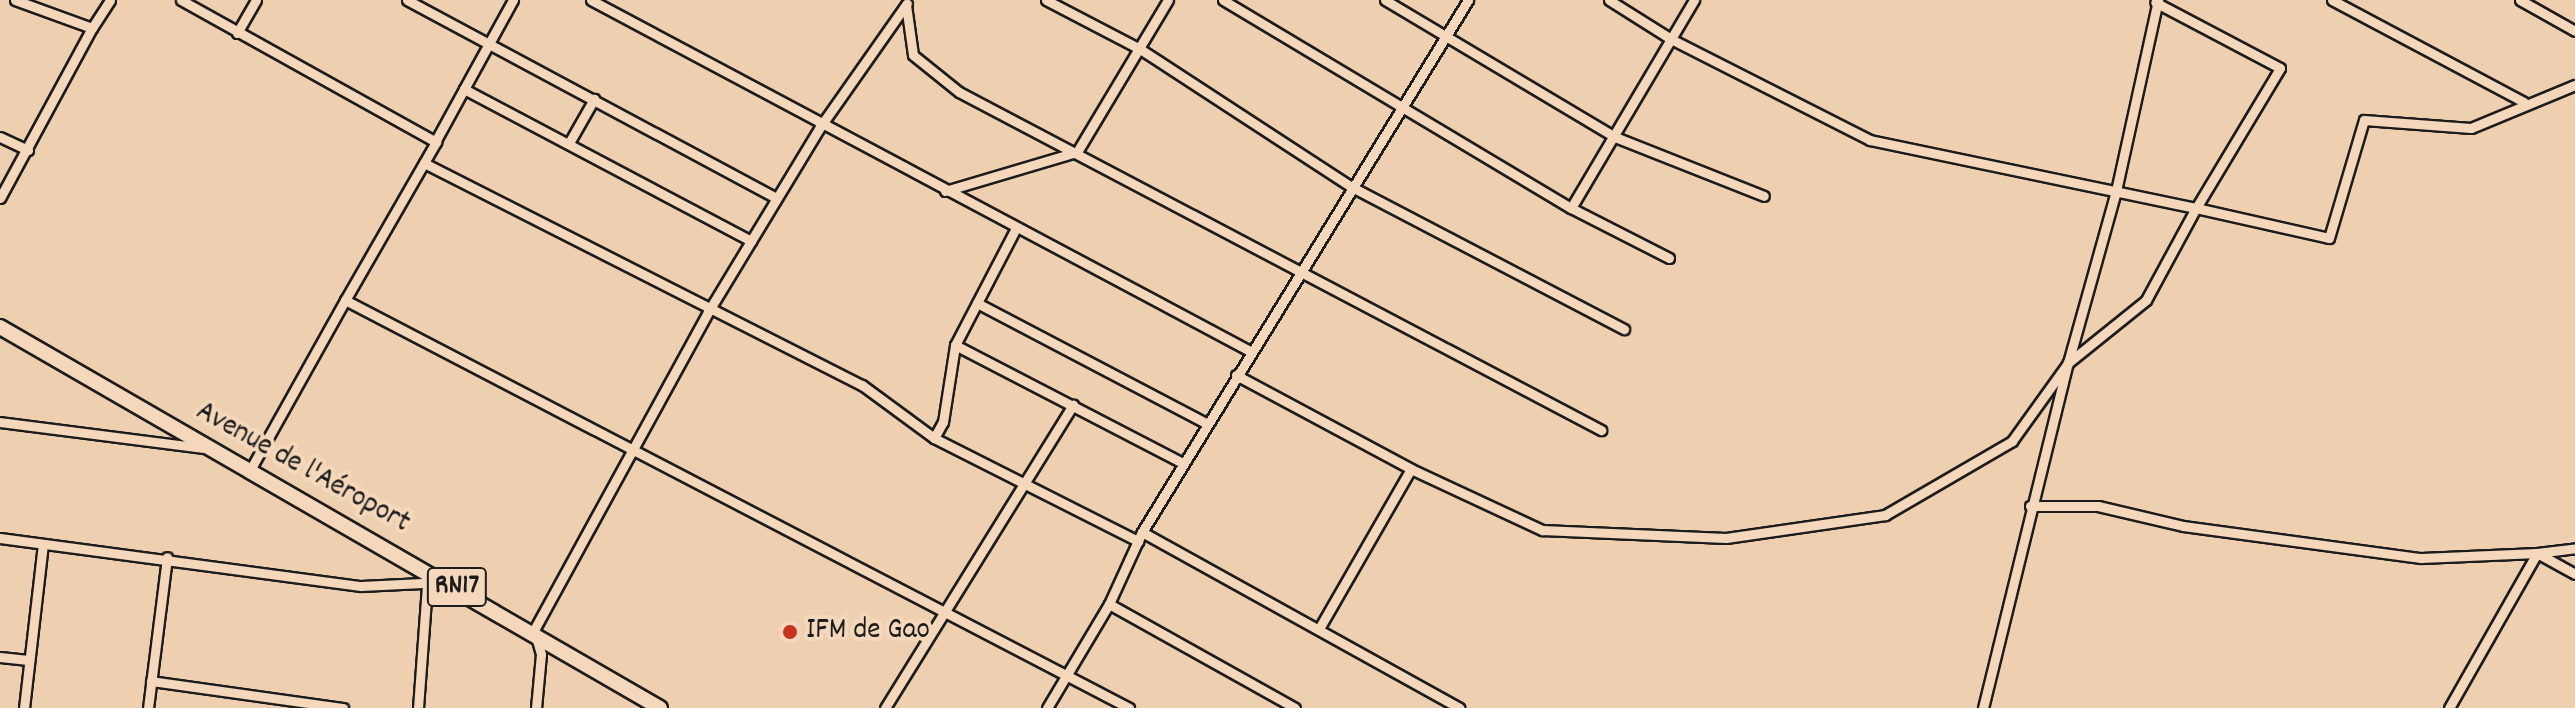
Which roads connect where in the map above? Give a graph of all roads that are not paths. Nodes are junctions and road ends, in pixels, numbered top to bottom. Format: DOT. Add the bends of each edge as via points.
graph roads {
  1 [pos="15,0"];
  2 [pos="110,0"];
  3 [pos="181,0"];
  4 [pos="256,0"];
  5 [pos="407,0"];
  6 [pos="513,0"];
  7 [pos="591,0"];
  8 [pos="1046,0"];
  9 [pos="1168,0"];
  10 [pos="1223,0"];
  11 [pos="1385,0"];
  12 [pos="1468,0"];
  13 [pos="1609,0"];
  14 [pos="1694,0"];
  15 [pos="2332,0"];
  16 [pos="2520,0"];
  17 [pos="2156,1"];
  18 [pos="908,2"];
  19 [pos="92,28"];
  20 [pos="2575,31"];
  21 [pos="237,33"];
  22 [pos="1448,39"];
  23 [pos="1671,39"];
  24 [pos="489,41"];
  25 [pos="1140,49"];
  26 [pos="2575,85"];
  27 [pos="464,89"];
  28 [pos="594,99"];
  29 [pos="2524,102"];
  30 [pos="1403,105"];
  31 [pos="820,127"];
  32 [pos="0,137"];
  33 [pos="1615,137"];
  34 [pos="435,142"];
  35 [pos="569,143"];
  36 [pos="28,150"];
  37 [pos="1077,152"];
  38 [pos="424,163"];
  39 [pos="1352,187"];
  40 [pos="945,191"];
  41 [pos="2116,191"];
  42 [pos="1764,196"];
  43 [pos="0,198"];
  44 [pos="776,198"];
  45 [pos="1571,208"];
  46 [pos="2196,208"];
  47 [pos="1016,228"];
  48 [pos="751,241"];
  49 [pos="1669,258"];
  50 [pos="1299,275"];
  51 [pos="345,300"];
  52 [pos="977,303"];
  53 [pos="708,312"];
  54 [pos="0,327"];
  55 [pos="1624,329"];
  56 [pos="955,345"];
  57 [pos="1250,351"];
  58 [pos="2068,363"];
  59 [pos="1236,375"];
  60 [pos="1073,405"];
  61 [pos="0,422"];
  62 [pos="1207,424"];
  63 [pos="1601,430"];
  64 [pos="934,438"];
  65 [pos="210,449"];
  66 [pos="634,453"];
  67 [pos="1183,463"];
  68 [pos="1411,469"];
  69 [pos="249,472"];
  70 [pos="1025,484"];
  71 [pos="2030,506"];
  72 [pos="1140,536"];
  73 [pos="0,538"];
  74 [pos="43,544"];
  75 [pos="2575,548"];
  76 [pos="2537,553"];
  77 [pos="167,557"];
  78 [pos="425,567"];
  79 [pos="2575,574"];
  80 [pos="447,581"];
  81 [pos="428,587"];
  82 [pos="1109,604"];
  83 [pos="941,614"];
  84 [pos="1320,627"];
  85 [pos="534,630"];
  86 [pos="0,657"];
  87 [pos="28,660"];
  88 [pos="1064,673"];
  89 [pos="151,681"];
  90 [pos="267,704"];
  91 [pos="24,708"];
  92 [pos="148,708"];
  93 [pos="343,708"];
  94 [pos="418,708"];
  95 [pos="536,708"];
  96 [pos="660,708"];
  97 [pos="885,708"];
  98 [pos="1047,708"];
  99 [pos="1129,708"];
  100 [pos="1295,708"];
  101 [pos="1460,708"];
  102 [pos="1983,708"];
  103 [pos="2449,708"];
  1 -- 19 [label="street"];
  2 -- 19 [label="street"];
  3 -- 21 [label="street"];
  4 -- 21 [label="street"];
  5 -- 24 [label="street"];
  6 -- 24 [label="street"];
  7 -- 31 [label="street"];
  8 -- 25 [label="street"];
  9 -- 25 [label="street"];
  10 -- 30 [label="street"];
  11 -- 22 [label="street"];
  12 -- 22 [label="street"];
  13 -- 23 [label="street"];
  14 -- 23 [label="street"];
  15 -- 29 [label="street" via="2415,49"];
  16 -- 20 [label="street"];
  17 -- 41 [label="street"];
  17 -- 46 [label="street" via="2280,68"];
  18 -- 31 [label="street"];
  18 -- 37 [label="street" via="913,55 981,105"];
  19 -- 36 [label="street"];
  21 -- 34 [label="street"];
  22 -- 30 [label="street"];
  22 -- 33 [label="street"];
  23 -- 33 [label="street"];
  23 -- 41 [label="street" via="1870,140"];
  24 -- 27 [label="street"];
  24 -- 28 [label="street"];
  25 -- 37 [label="street"];
  25 -- 39 [label="street"];
  26 -- 29 [label="street"];
  27 -- 34 [label="street"];
  27 -- 35 [label="street"];
  28 -- 35 [label="street"];
  28 -- 44 [label="street"];
  29 -- 46 [label="street" via="2471,128 2364,120 2329,238"];
  30 -- 39 [label="street"];
  30 -- 45 [label="street"];
  31 -- 40 [label="street"];
  31 -- 44 [label="street"];
  32 -- 36 [label="street"];
  33 -- 42 [label="street"];
  33 -- 45 [label="street"];
  34 -- 38 [label="street"];
  35 -- 48 [label="street"];
  36 -- 43 [label="street"];
  37 -- 40 [label="street"];
  37 -- 50 [label="street"];
  38 -- 51 [label="street"];
  38 -- 53 [label="street"];
  39 -- 50 [label="street"];
  39 -- 55 [label="street"];
  40 -- 47 [label="street"];
  41 -- 46 [label="street"];
  41 -- 58 [label="street"];
  44 -- 48 [label="street"];
  45 -- 49 [label="street"];
  46 -- 58 [label="street" via="2146,300"];
  47 -- 52 [label="street"];
  47 -- 57 [label="street"];
  48 -- 53 [label="street"];
  50 -- 57 [label="street"];
  50 -- 63 [label="street"];
  51 -- 66 [label="street"];
  51 -- 69 [label="street"];
  52 -- 56 [label="street"];
  52 -- 62 [label="street"];
  53 -- 64 [label="street" via="862,385"];
  53 -- 66 [label="street"];
  54 -- 65 [label="main road, Avenue de l'Aéroport / RN17"];
  56 -- 60 [label="street"];
  56 -- 64 [label="street" via="943,422"];
  57 -- 59 [label="street"];
  58 -- 68 [label="street" via="2012,441 1885,515 1726,538 1542,530"];
  58 -- 71 [label="street"];
  59 -- 62 [label="street"];
  59 -- 68 [label="street"];
  60 -- 67 [label="street"];
  60 -- 70 [label="street"];
  61 -- 65 [label="street"];
  62 -- 67 [label="street"];
  64 -- 70 [label="street"];
  65 -- 69 [label="main road, Avenue de l'Aéroport / RN17"];
  66 -- 83 [label="street"];
  66 -- 85 [label="street"];
  67 -- 72 [label="street"];
  68 -- 84 [label="street"];
  69 -- 78 [label="main road, Avenue de l'Aéroport / RN17"];
  70 -- 72 [label="street"];
  70 -- 83 [label="street"];
  71 -- 76 [label="street" via="2098,506 2183,526 2421,558"];
  71 -- 102 [label="street"];
  72 -- 82 [label="street"];
  72 -- 84 [label="street"];
  73 -- 74 [label="street"];
  74 -- 77 [label="street"];
  74 -- 87 [label="street"];
  75 -- 76 [label="street"];
  76 -- 79 [label="street"];
  76 -- 103 [label="street"];
  77 -- 81 [label="street" via="361,586"];
  77 -- 89 [label="street"];
  78 -- 80 [label="main road, Avenue de l'Aéroport / RN17"];
  78 -- 81 [label="street"];
  80 -- 81 [label="street"];
  80 -- 85 [label="main road, Avenue de l'Aéroport / RN17"];
  81 -- 94 [label="street"];
  82 -- 88 [label="street"];
  82 -- 100 [label="street"];
  83 -- 88 [label="street"];
  83 -- 97 [label="street"];
  84 -- 101 [label="street"];
  85 -- 95 [label="street" via="541,654"];
  85 -- 96 [label="main road, Avenue de l'Aéroport / RN17"];
  86 -- 87 [label="street"];
  87 -- 91 [label="street"];
  88 -- 98 [label="street"];
  88 -- 99 [label="street"];
  89 -- 90 [label="street"];
  89 -- 92 [label="street"];
  90 -- 93 [label="street"];
}
